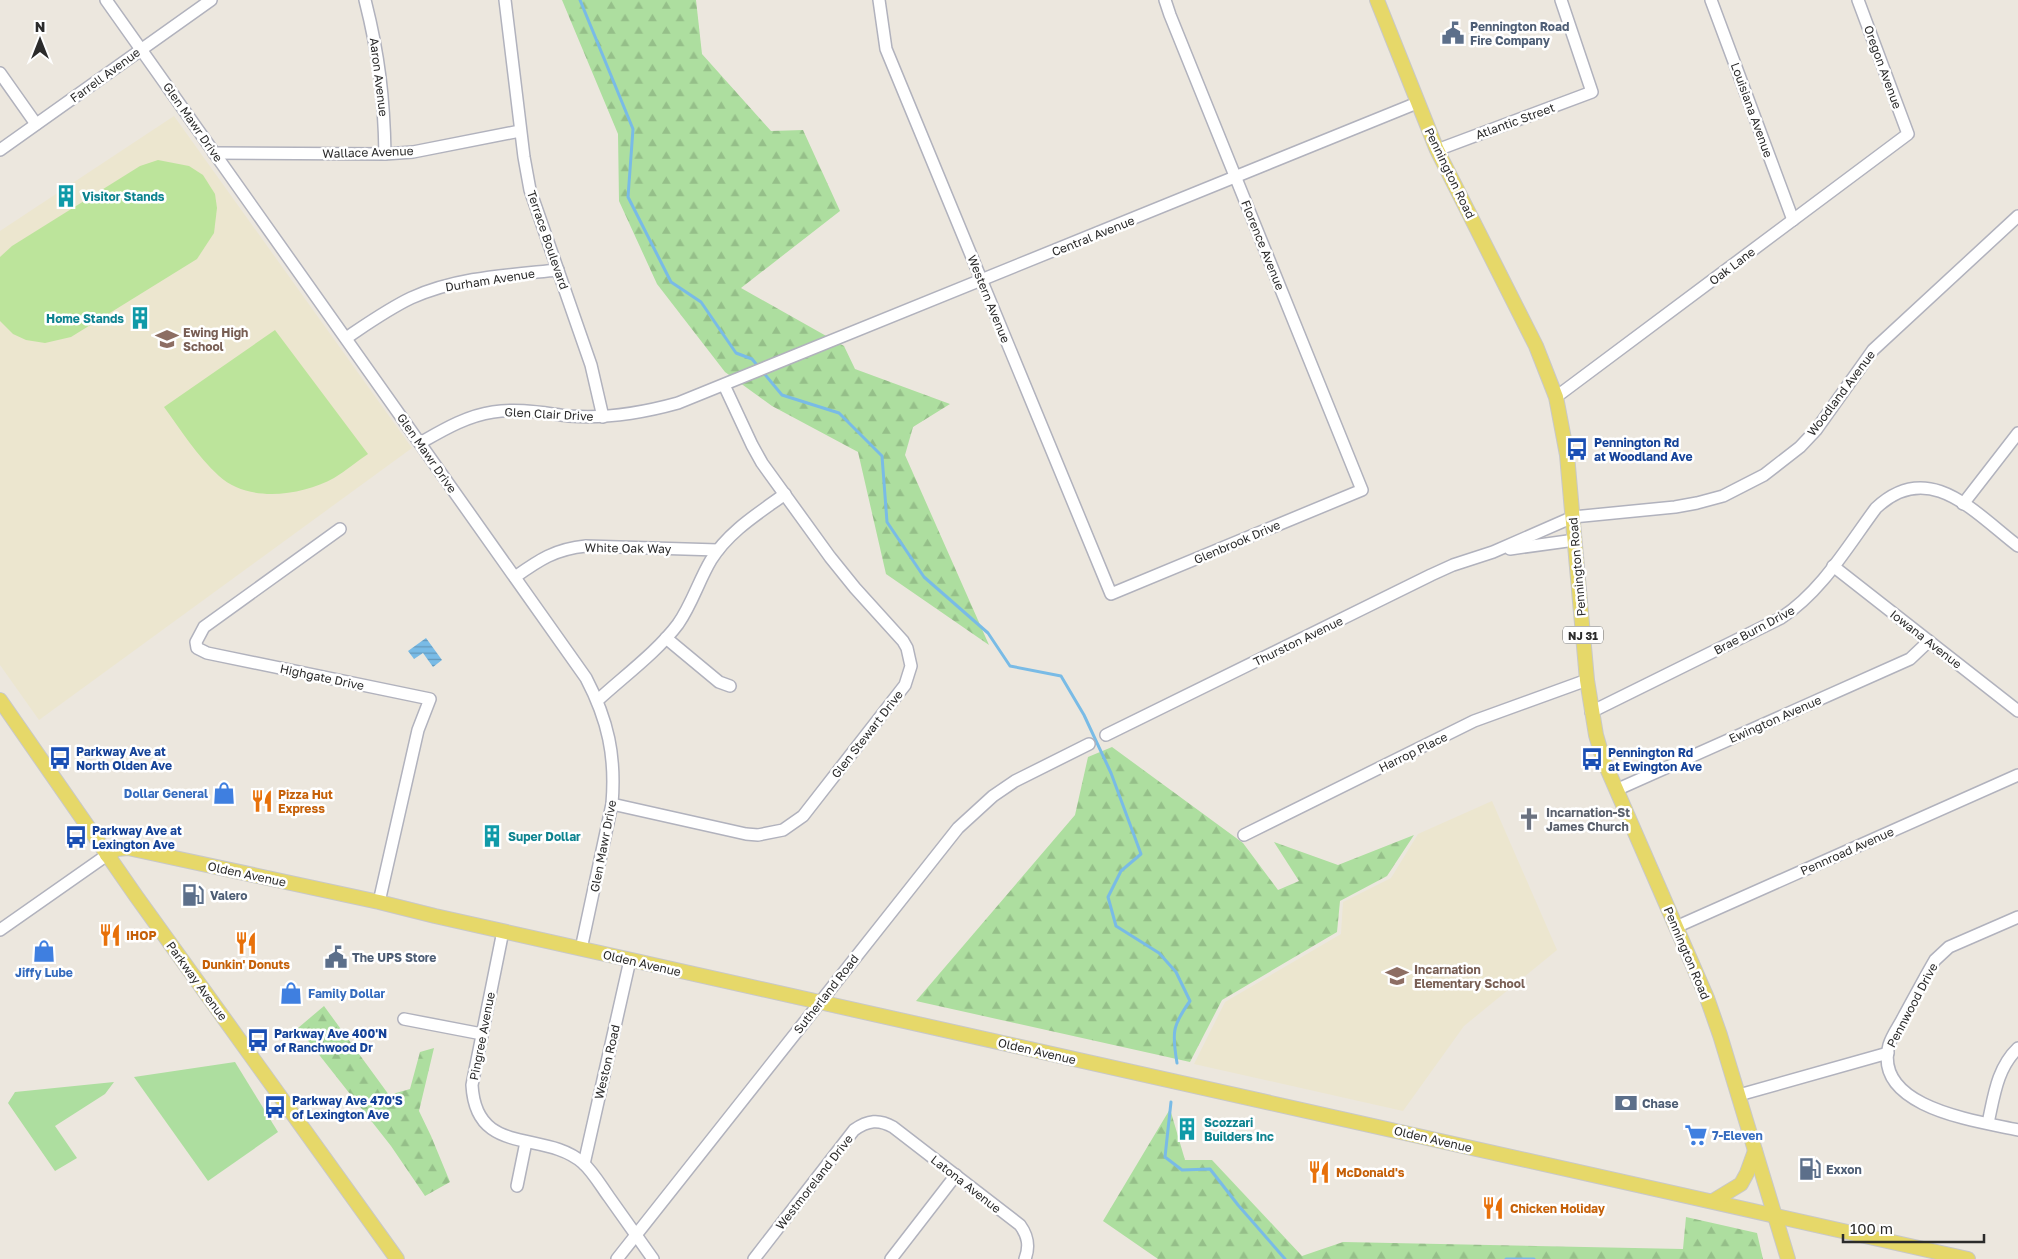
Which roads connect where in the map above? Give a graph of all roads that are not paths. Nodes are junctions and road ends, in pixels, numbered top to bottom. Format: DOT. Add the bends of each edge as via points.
graph roads {
  1 [pos="106,0"];
  2 [pos="211,0"];
  3 [pos="365,0"];
  4 [pos="505,0"];
  5 [pos="879,0"];
  6 [pos="1165,0"];
  7 [pos="1377,0"];
  8 [pos="1561,0"];
  9 [pos="1711,0"];
  10 [pos="1858,0"];
  11 [pos="141,50"];
  12 [pos="0,73"];
  13 [pos="1417,104"];
  14 [pos="36,124"];
  15 [pos="520,131"];
  16 [pos="1908,134"];
  17 [pos="0,150"];
  18 [pos="1437,150"];
  19 [pos="214,153"];
  20 [pos="385,154"];
  21 [pos="1236,177"];
  22 [pos="2018,216"];
  23 [pos="1793,220"];
  24 [pos="558,270"];
  25 [pos="982,281"];
  26 [pos="346,338"];
  27 [pos="763,369"];
  28 [pos="724,385"];
  29 [pos="1556,398"];
  30 [pos="603,416"];
  31 [pos="2018,433"];
  32 [pos="420,443"];
  33 [pos="1362,490"];
  34 [pos="785,494"];
  35 [pos="1963,504"];
  36 [pos="1573,517"];
  37 [pos="340,528"];
  38 [pos="1575,540"];
  39 [pos="2018,546"];
  40 [pos="718,550"];
  41 [pos="1493,552"];
  42 [pos="1833,566"];
  43 [pos="515,577"];
  44 [pos="1111,594"];
  45 [pos="666,638"];
  46 [pos="1929,641"];
  47 [pos="1587,680"];
  48 [pos="730,686"];
  49 [pos="0,700"];
  50 [pos="598,700"];
  51 [pos="2018,711"];
  52 [pos="1591,712"];
  53 [pos="1106,735"];
  54 [pos="1088,744"];
  55 [pos="2018,775"];
  56 [pos="1616,790"];
  57 [pos="612,804"];
  58 [pos="1244,834"];
  59 [pos="107,855"];
  60 [pos="379,902"];
  61 [pos="2018,917"];
  62 [pos="1676,927"];
  63 [pos="0,930"];
  64 [pos="503,932"];
  65 [pos="581,949"];
  66 [pos="630,960"];
  67 [pos="820,1002"];
  68 [pos="404,1019"];
  69 [pos="482,1034"];
  70 [pos="2018,1048"];
  71 [pos="1888,1053"];
  72 [pos="1738,1095"];
  73 [pos="882,1122"];
  74 [pos="1988,1123"];
  75 [pos="2018,1130"];
  76 [pos="526,1142"];
  77 [pos="1755,1151"];
  78 [pos="584,1164"];
  79 [pos="956,1175"];
  80 [pos="516,1186"];
  81 [pos="1713,1201"];
  82 [pos="1775,1215"];
  83 [pos="636,1235"];
  84 [pos="397,1259"];
  85 [pos="617,1259"];
  86 [pos="653,1259"];
  87 [pos="754,1259"];
  88 [pos="890,1259"];
  89 [pos="1025,1259"];
  90 [pos="1788,1259"];
  91 [pos="1968,1259"];
  1 -- 11 [label="street, Glen Mawr Drive"];
  2 -- 11 [label="street, Farrell Avenue"];
  3 -- 20 [label="street, Aaron Avenue" via="380,65"];
  4 -- 15 [label="street, Terrace Boulevard"];
  5 -- 25 [label="street, Western Avenue" via="886,49"];
  6 -- 21 [label="street, Florence Avenue"];
  7 -- 13 [label="main road, Pennington Road / NJ 31"];
  8 -- 18 [label="street, Atlantic Street" via="1592,92"];
  9 -- 23 [label="street, Louisiana Avenue"];
  10 -- 16 [label="street, Oregon Avenue"];
  11 -- 14 [label="street, Farrell Avenue"];
  11 -- 19 [label="street, Glen Mawr Drive"];
  12 -- 14 [label="street"];
  13 -- 18 [label="main road, Pennington Road / NJ 31"];
  13 -- 21 [label="street, Central Avenue"];
  14 -- 17 [label="street, Farrell Avenue"];
  15 -- 20 [label="street, Wallace Avenue" via="413,152"];
  15 -- 24 [label="street, Terrace Boulevard" via="530,190"];
  16 -- 23 [label="street, Oak Lane"];
  18 -- 29 [label="main road, Pennington Road / NJ 31" via="1536,346"];
  19 -- 20 [label="street, Wallace Avenue"];
  19 -- 26 [label="street, Glen Mawr Drive"];
  21 -- 25 [label="street, Central Avenue"];
  21 -- 33 [label="street, Florence Avenue"];
  22 -- 36 [label="street, Woodland Avenue" via="1873,350 1816,430 1764,475 1723,496 1697,503"];
  23 -- 29 [label="street, Oak Lane"];
  24 -- 26 [label="street, Durham Avenue" via="474,279 434,289 395,306"];
  24 -- 30 [label="street, Terrace Boulevard" via="591,364"];
  25 -- 27 [label="street, Central Avenue"];
  25 -- 44 [label="street, Western Avenue"];
  26 -- 32 [label="street, Glen Mawr Drive"];
  27 -- 28 [label="street, Glen Clair Drive"];
  28 -- 30 [label="street, Glen Clair Drive" via="651,410"];
  28 -- 34 [label="street, Glen Stewart Drive" via="752,445"];
  29 -- 36 [label="main road, Pennington Road / NJ 31" via="1567,455"];
  30 -- 32 [label="street, Glen Clair Drive" via="570,416 528,410 492,412 458,422"];
  31 -- 35 [label="street"];
  32 -- 43 [label="street, Glen Mawr Drive"];
  33 -- 44 [label="street, Glenbrook Drive"];
  34 -- 40 [label="street" via="744,524"];
  34 -- 57 [label="street, Glen Stewart Drive" via="842,573 903,641 911,666 905,685 803,816 784,830 771,834 746,834"];
  35 -- 39 [label="street"];
  35 -- 42 [label="street, Brae Burn Drive" via="1938,490 1927,488 1893,494 1876,508"];
  36 -- 38 [label="main road, Pennington Road / NJ 31"];
  36 -- 41 [label="street, Thurston Avenue"];
  37 -- 60 [label="street, Highgate Drive" via="204,627 196,642 197,648 207,653 430,699 418,730"];
  38 -- 41 [label="street, Thurston Avenue"];
  38 -- 47 [label="main road, Pennington Road / NJ 31"];
  40 -- 43 [label="street, White Oak Way" via="571,547 544,557"];
  40 -- 45 [label="street" via="688,610"];
  41 -- 53 [label="street, Thurston Avenue" via="1432,575"];
  42 -- 46 [label="street, Iowana Avenue"];
  42 -- 52 [label="street, Brae Burn Drive" via="1812,594 1781,618"];
  43 -- 50 [label="street, Glen Mawr Drive"];
  45 -- 48 [label="street" via="719,682"];
  45 -- 50 [label="street"];
  46 -- 51 [label="street, Iowana Avenue"];
  46 -- 56 [label="street, Ewington Avenue" via="1910,659"];
  47 -- 52 [label="main road, Pennington Road / NJ 31"];
  47 -- 58 [label="street, Harrop Place" via="1474,722"];
  49 -- 59 [label="main road, Parkway Avenue"];
  50 -- 57 [label="street, Glen Mawr Drive" via="611,744"];
  52 -- 56 [label="main road, Pennington Road / NJ 31" via="1603,759"];
  54 -- 67 [label="street, Sutherland Road" via="1000,791 964,822"];
  55 -- 62 [label="street, Pennroad Avenue"];
  56 -- 62 [label="main road, Pennington Road / NJ 31"];
  57 -- 65 [label="street, Glen Mawr Drive"];
  59 -- 60 [label="main road, Olden Avenue" via="117,849 128,848"];
  59 -- 63 [label="street"];
  59 -- 84 [label="main road, Parkway Avenue"];
  60 -- 64 [label="main road, Olden Avenue"];
  61 -- 71 [label="street, Pennwood Drive" via="1941,953 1894,1034"];
  62 -- 72 [label="main road, Pennington Road / NJ 31" via="1707,998"];
  64 -- 65 [label="main road, Olden Avenue"];
  64 -- 69 [label="street, Pingree Avenue"];
  65 -- 66 [label="main road, Olden Avenue"];
  66 -- 67 [label="main road, Olden Avenue"];
  66 -- 78 [label="street, Weston Road"];
  67 -- 81 [label="main road, Olden Avenue"];
  67 -- 83 [label="street, Sutherland Road"];
  68 -- 69 [label="street"];
  69 -- 76 [label="street, Pingree Avenue" via="472,1085 476,1108 481,1118 496,1132 506,1138"];
  70 -- 74 [label="street" via="1999,1076"];
  71 -- 72 [label="street, Pennwood Drive"];
  71 -- 74 [label="street, Pennwood Drive" via="1893,1079 1915,1099 1946,1114"];
  72 -- 77 [label="main road, Pennington Road / NJ 31"];
  73 -- 79 [label="street, Latona Avenue"];
  73 -- 87 [label="street, Westmoreland Drive" via="869,1122 854,1130"];
  74 -- 75 [label="street, Pennwood Drive"];
  76 -- 78 [label="street, Pingree Avenue" via="562,1151"];
  76 -- 80 [label="street"];
  77 -- 81 [label="main road" via="1741,1184"];
  77 -- 82 [label="main road, Pennington Road / NJ 31"];
  78 -- 83 [label="street, Pingree Avenue"];
  79 -- 88 [label="street"];
  79 -- 89 [label="street, Latona Avenue" via="1020,1225 1028,1240"];
  81 -- 82 [label="main road, Olden Avenue"];
  82 -- 90 [label="main road, Pennington Road / NJ 31"];
  82 -- 91 [label="main road, Olden Avenue"];
  83 -- 85 [label="street, Sutherland Road"];
  83 -- 86 [label="street, Pingree Avenue"];
}
